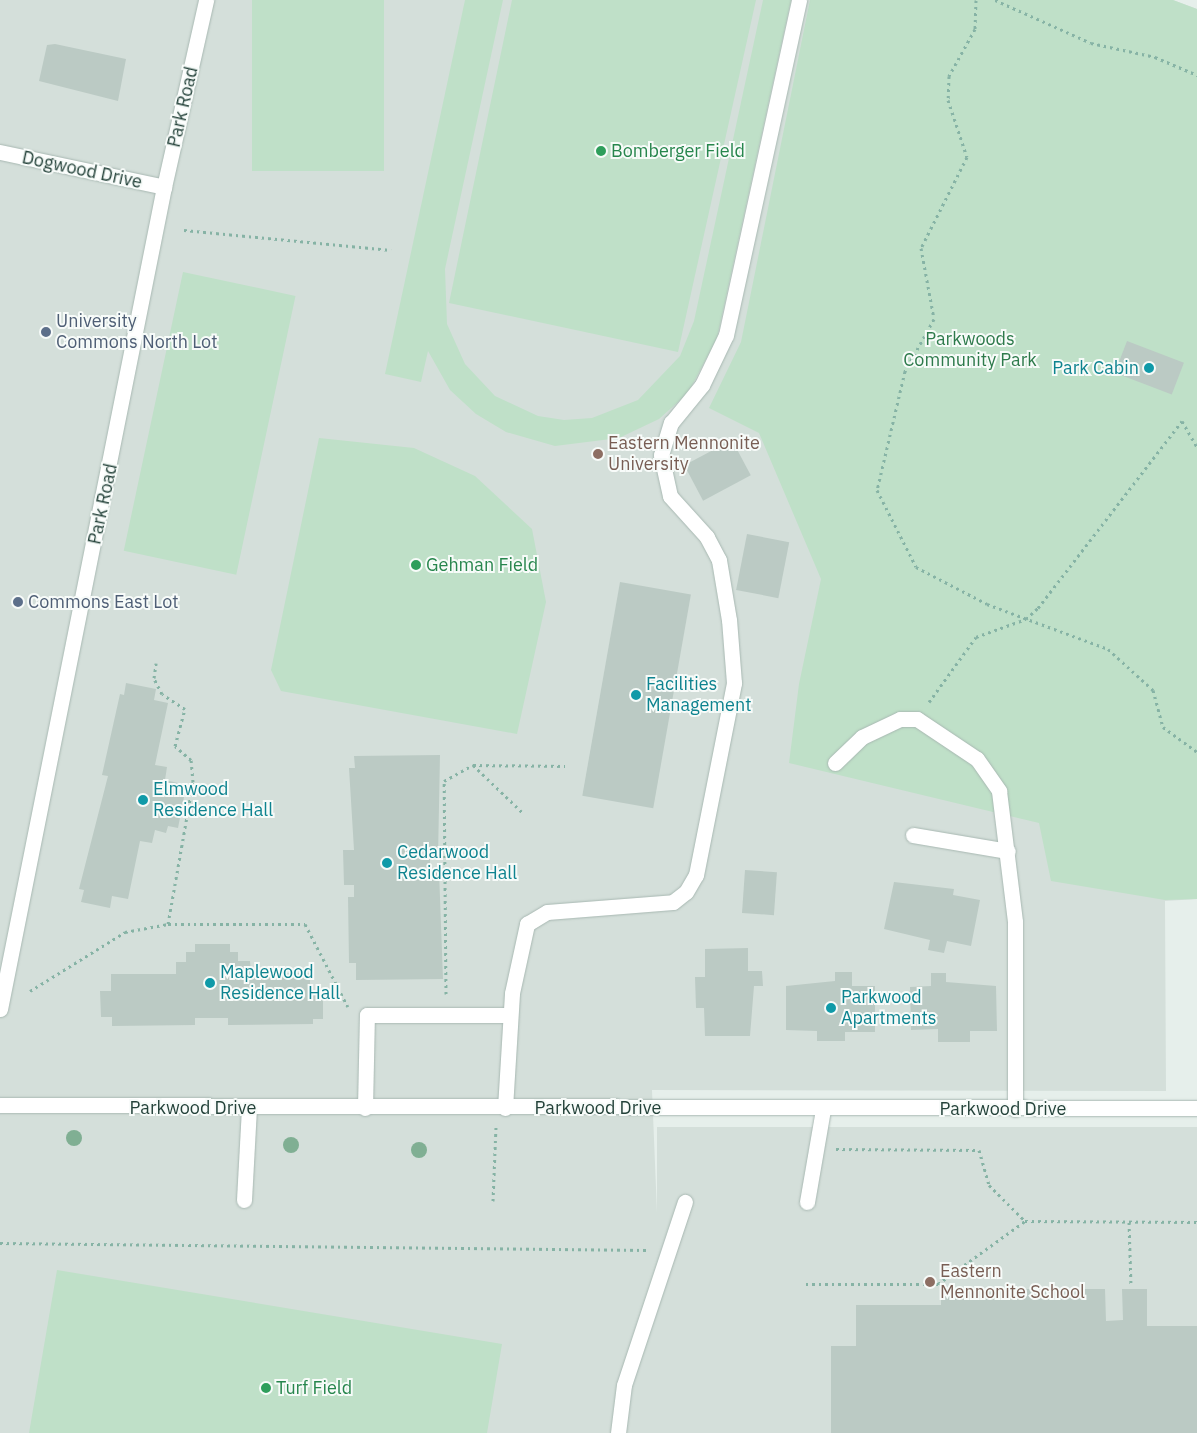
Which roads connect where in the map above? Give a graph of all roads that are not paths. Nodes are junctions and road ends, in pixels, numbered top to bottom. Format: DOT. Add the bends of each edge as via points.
graph roads {
  1 [pos="206,0"];
  2 [pos="799,0"];
  3 [pos="0,152"];
  4 [pos="164,187"];
  5 [pos="836,763"];
  6 [pos="913,835"];
  7 [pos="1008,851"];
  8 [pos="5,963"];
  9 [pos="0,1009"];
  10 [pos="510,1014"];
  11 [pos="0,1105"];
  12 [pos="249,1108"];
  13 [pos="365,1108"];
  14 [pos="501,1108"];
  15 [pos="1015,1108"];
  16 [pos="1197,1108"];
  17 [pos="822,1109"];
  18 [pos="244,1200"];
  19 [pos="685,1202"];
  20 [pos="807,1202"];
  21 [pos="618,1433"];
  1 -- 4 [label="street, Park Road"];
  2 -- 10 [label="street" via="726,334 706,379 671,423 661,455 670,496 717,555 729,620 734,683 696,875 686,892 673,902 547,912 530,920 522,934"];
  3 -- 4 [label="street, Dogwood Drive"];
  4 -- 8 [label="street, Park Road"];
  5 -- 7 [label="street" via="862,737 900,719 917,719 977,760 999,792"];
  6 -- 7 [label="street"];
  7 -- 15 [label="street" via="1015,922"];
  8 -- 9 [label="street, Park Road"];
  10 -- 13 [label="street" via="367,1015"];
  10 -- 14 [label="street"];
  11 -- 12 [label="street, Parkwood Drive"];
  12 -- 13 [label="street, Parkwood Drive"];
  12 -- 18 [label="street"];
  13 -- 14 [label="street, Parkwood Drive"];
  14 -- 17 [label="street, Parkwood Drive"];
  15 -- 16 [label="street, Parkwood Drive"];
  15 -- 17 [label="street, Parkwood Drive"];
  17 -- 20 [label="street"];
  19 -- 21 [label="street" via="624,1385"];
}
